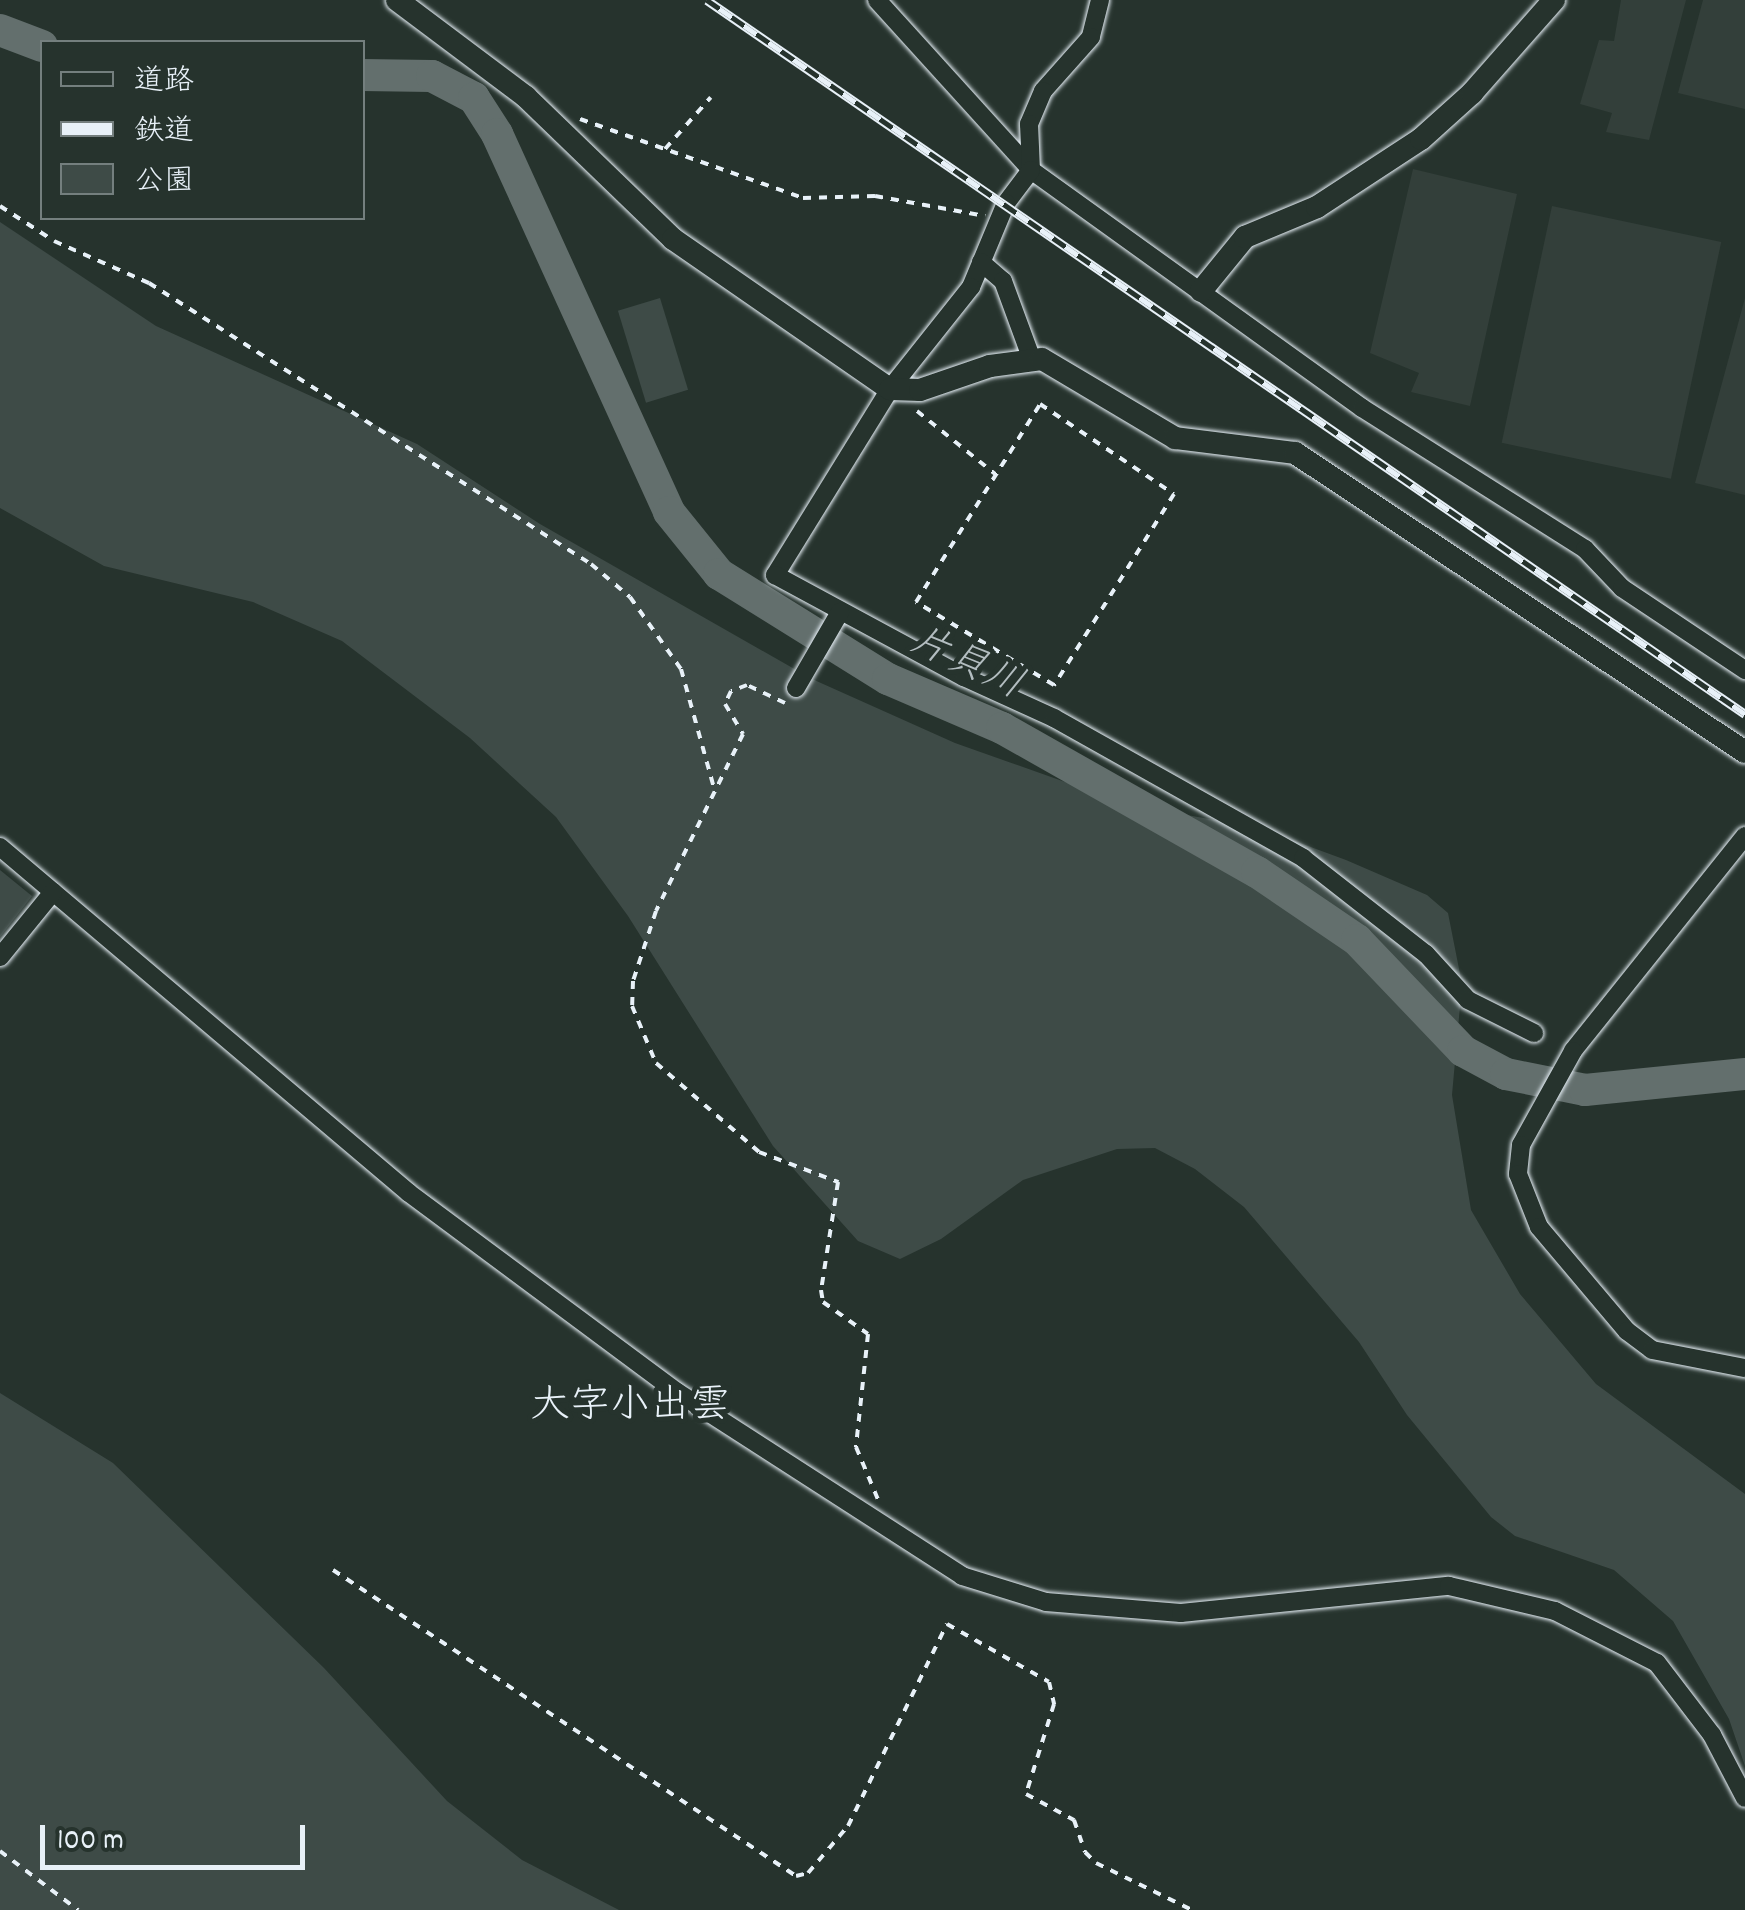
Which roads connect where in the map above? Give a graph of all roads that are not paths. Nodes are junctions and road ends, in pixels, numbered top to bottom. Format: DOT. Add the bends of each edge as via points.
graph roads {
  1 [pos="397,0"];
  2 [pos="878,0"];
  3 [pos="1100,0"];
  4 [pos="1554,0"];
  5 [pos="1031,170"];
  6 [pos="981,262"];
  7 [pos="1201,291"];
  8 [pos="1032,360"];
  9 [pos="890,389"];
  10 [pos="840,612"];
  11 [pos="1745,670"];
  12 [pos="796,688"];
  13 [pos="1745,752"];
  14 [pos="1745,836"];
  15 [pos="0,847"];
  16 [pos="53,892"];
  17 [pos="0,957"];
  18 [pos="1534,1033"];
  19 [pos="1745,1368"];
  20 [pos="1745,1798"];
  1 -- 9 [label="street" via="484,62 673,239"];
  2 -- 5 [label="street"];
  3 -- 5 [label="street" via="1091,37 1043,90 1029,124"];
  4 -- 7 [label="street" via="1472,93 1422,138 1317,207 1245,238"];
  5 -- 6 [label="street"];
  5 -- 7 [label="street"];
  6 -- 8 [label="street" via="1004,280"];
  6 -- 9 [label="street" via="970,287"];
  7 -- 11 [label="street" via="1490,495 1585,549 1622,588"];
  8 -- 9 [label="street" via="920,390"];
  8 -- 13 [label="street" via="1068,372 1175,438 1295,453"];
  9 -- 10 [label="street" via="775,575"];
  10 -- 12 [label="street"];
  10 -- 18 [label="street" via="1054,718 1303,858 1426,954 1468,1000"];
  14 -- 19 [label="street" via="1573,1051 1521,1144 1518,1174 1538,1227 1601,1308 1652,1350"];
  15 -- 16 [label="street"];
  16 -- 17 [label="street"];
  16 -- 20 [label="street" via="409,1193 703,1410 962,1576 1046,1602 1180,1612 1449,1586 1555,1612 1656,1663 1703,1721"];
}
